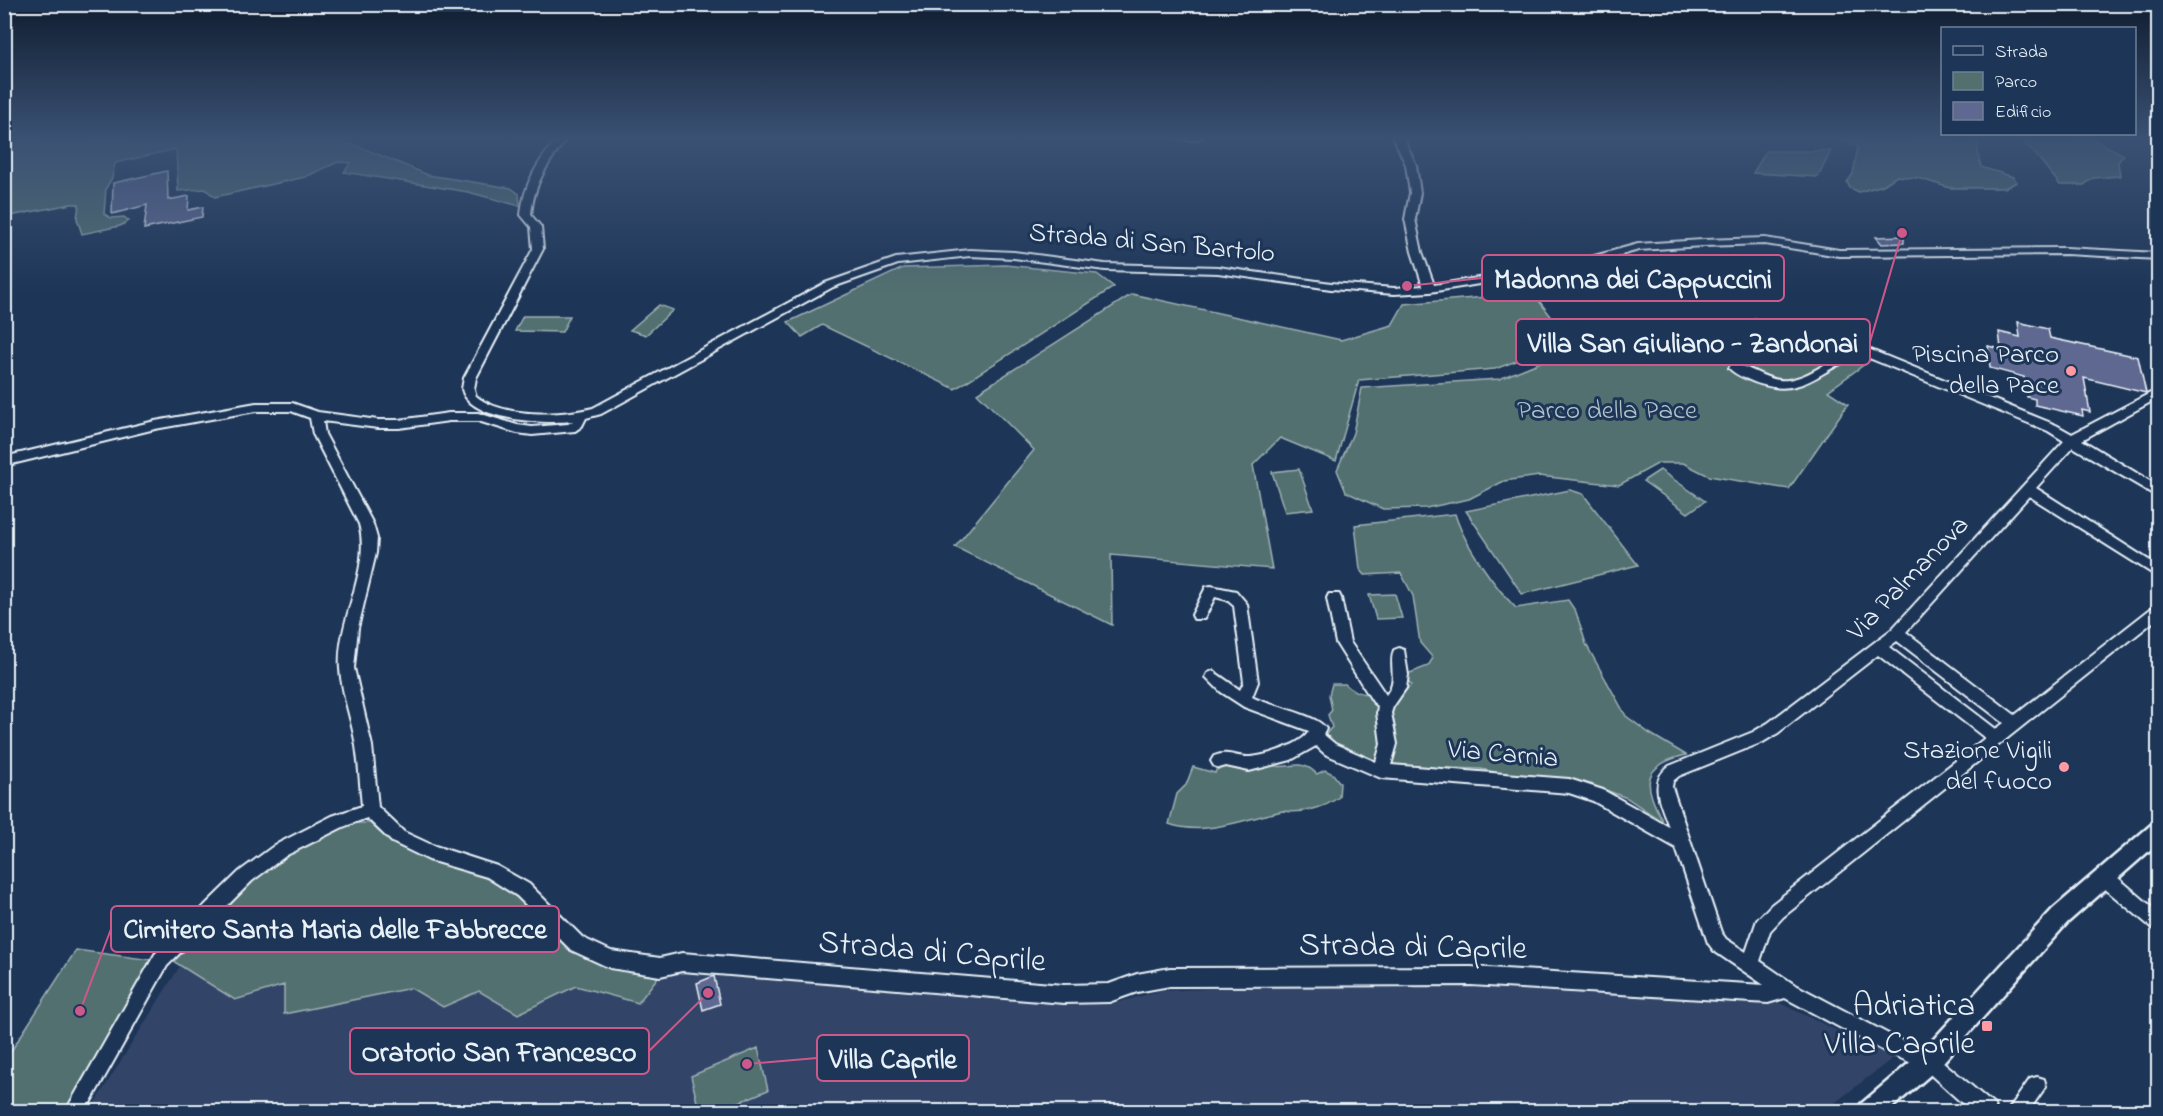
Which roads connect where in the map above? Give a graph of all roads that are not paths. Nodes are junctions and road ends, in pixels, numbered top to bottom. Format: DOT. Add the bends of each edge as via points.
graph roads {
  1 [pos="529,189"];
  2 [pos="1414,189"];
  3 [pos="2158,256"];
  4 [pos="1430,289"];
  5 [pos="1735,368"];
  6 [pos="2158,393"];
  7 [pos="316,416"];
  8 [pos="581,416"];
  9 [pos="2072,440"];
  10 [pos="4,462"];
  11 [pos="2028,489"];
  12 [pos="2158,492"];
  13 [pos="2158,572"];
  14 [pos="1334,598"];
  15 [pos="2158,611"];
  16 [pos="1199,615"];
  17 [pos="1897,633"];
  18 [pos="1879,648"];
  19 [pos="1399,654"];
  20 [pos="1213,677"];
  21 [pos="1244,699"];
  22 [pos="1386,705"];
  23 [pos="2015,723"];
  24 [pos="1315,736"];
  25 [pos="1996,738"];
  26 [pos="1219,761"];
  27 [pos="1381,771"];
  28 [pos="370,810"];
  29 [pos="2158,831"];
  30 [pos="1683,843"];
  31 [pos="2104,877"];
  32 [pos="2158,922"];
  33 [pos="1750,964"];
  34 [pos="1786,989"];
  35 [pos="1929,1061"];
  36 [pos="2037,1086"];
  37 [pos="74,1112"];
  38 [pos="1869,1112"];
  39 [pos="1987,1112"];
  40 [pos="2016,1112"];
  1 -- 8 [label="street, Strada di San Bartolo" via="526,215 536,227 538,249 467,389 470,398 481,405 516,416"];
  2 -- 4 [label="street" via="1411,226"];
  3 -- 4 [label="street, Strada di San Bartolo" via="2066,251 1839,253 1765,241 1703,243 1638,247 1566,267"];
  4 -- 8 [label="street, Strada di San Bartolo" via="1342,287 1218,270 1105,267 1014,255 970,253 896,261 828,285 597,411"];
  5 -- 9 [label="street" via="1775,384 1791,385 1862,352 2038,422"];
  6 -- 9 [label="street, Via Palmanova"];
  7 -- 8 [label="street" via="378,424 472,417 544,432 571,428"];
  7 -- 10 [label="street" via="292,407 245,409 155,425"];
  7 -- 28 [label="street" via="319,434 370,538 351,628 347,668 364,746"];
  9 -- 11 [label="street, Via Palmanova"];
  9 -- 12 [label="street"];
  11 -- 13 [label="street"];
  11 -- 17 [label="street, Via Palmanova"];
  14 -- 22 [label="street" via="1343,643"];
  15 -- 23 [label="street"];
  16 -- 21 [label="street" via="1211,591 1231,595 1240,604 1251,682"];
  17 -- 18 [label="street, Via Palmanova"];
  17 -- 23 [label="street"];
  18 -- 25 [label="street"];
  18 -- 30 [label="street, Via Palmanova" via="1773,728 1666,777 1664,787"];
  19 -- 22 [label="street" via="1400,685 1395,698"];
  20 -- 21 [label="street"];
  21 -- 24 [label="street, Via Carnia" via="1311,724 1318,729"];
  22 -- 27 [label="street" via="1383,713 1389,744"];
  23 -- 25 [label="street"];
  24 -- 26 [label="street" via="1303,747 1274,759 1249,764"];
  24 -- 27 [label="street, Via Carnia" via="1330,749"];
  25 -- 33 [label="street" via="1777,911 1763,926"];
  27 -- 30 [label="street, Via Carnia" via="1569,786 1597,795"];
  28 -- 34 [label="street, Strada di Caprile" via="398,837 429,852 491,872 523,890 577,944 610,959 660,968 682,962 1064,994 1109,993 1170,977 1472,975 1768,993"];
  28 -- 37 [label="street" via="338,821 281,850 246,876 161,960"];
  29 -- 31 [label="main road"];
  30 -- 33 [label="street" via="1714,937 1727,952"];
  31 -- 32 [label="street"];
  31 -- 35 [label="main road" via="2031,947"];
  33 -- 34 [label="street"];
  34 -- 35 [label="street" via="1890,1045"];
  35 -- 38 [label="main road"];
  35 -- 39 [label="street"];
  36 -- 40 [label="street"];
}
